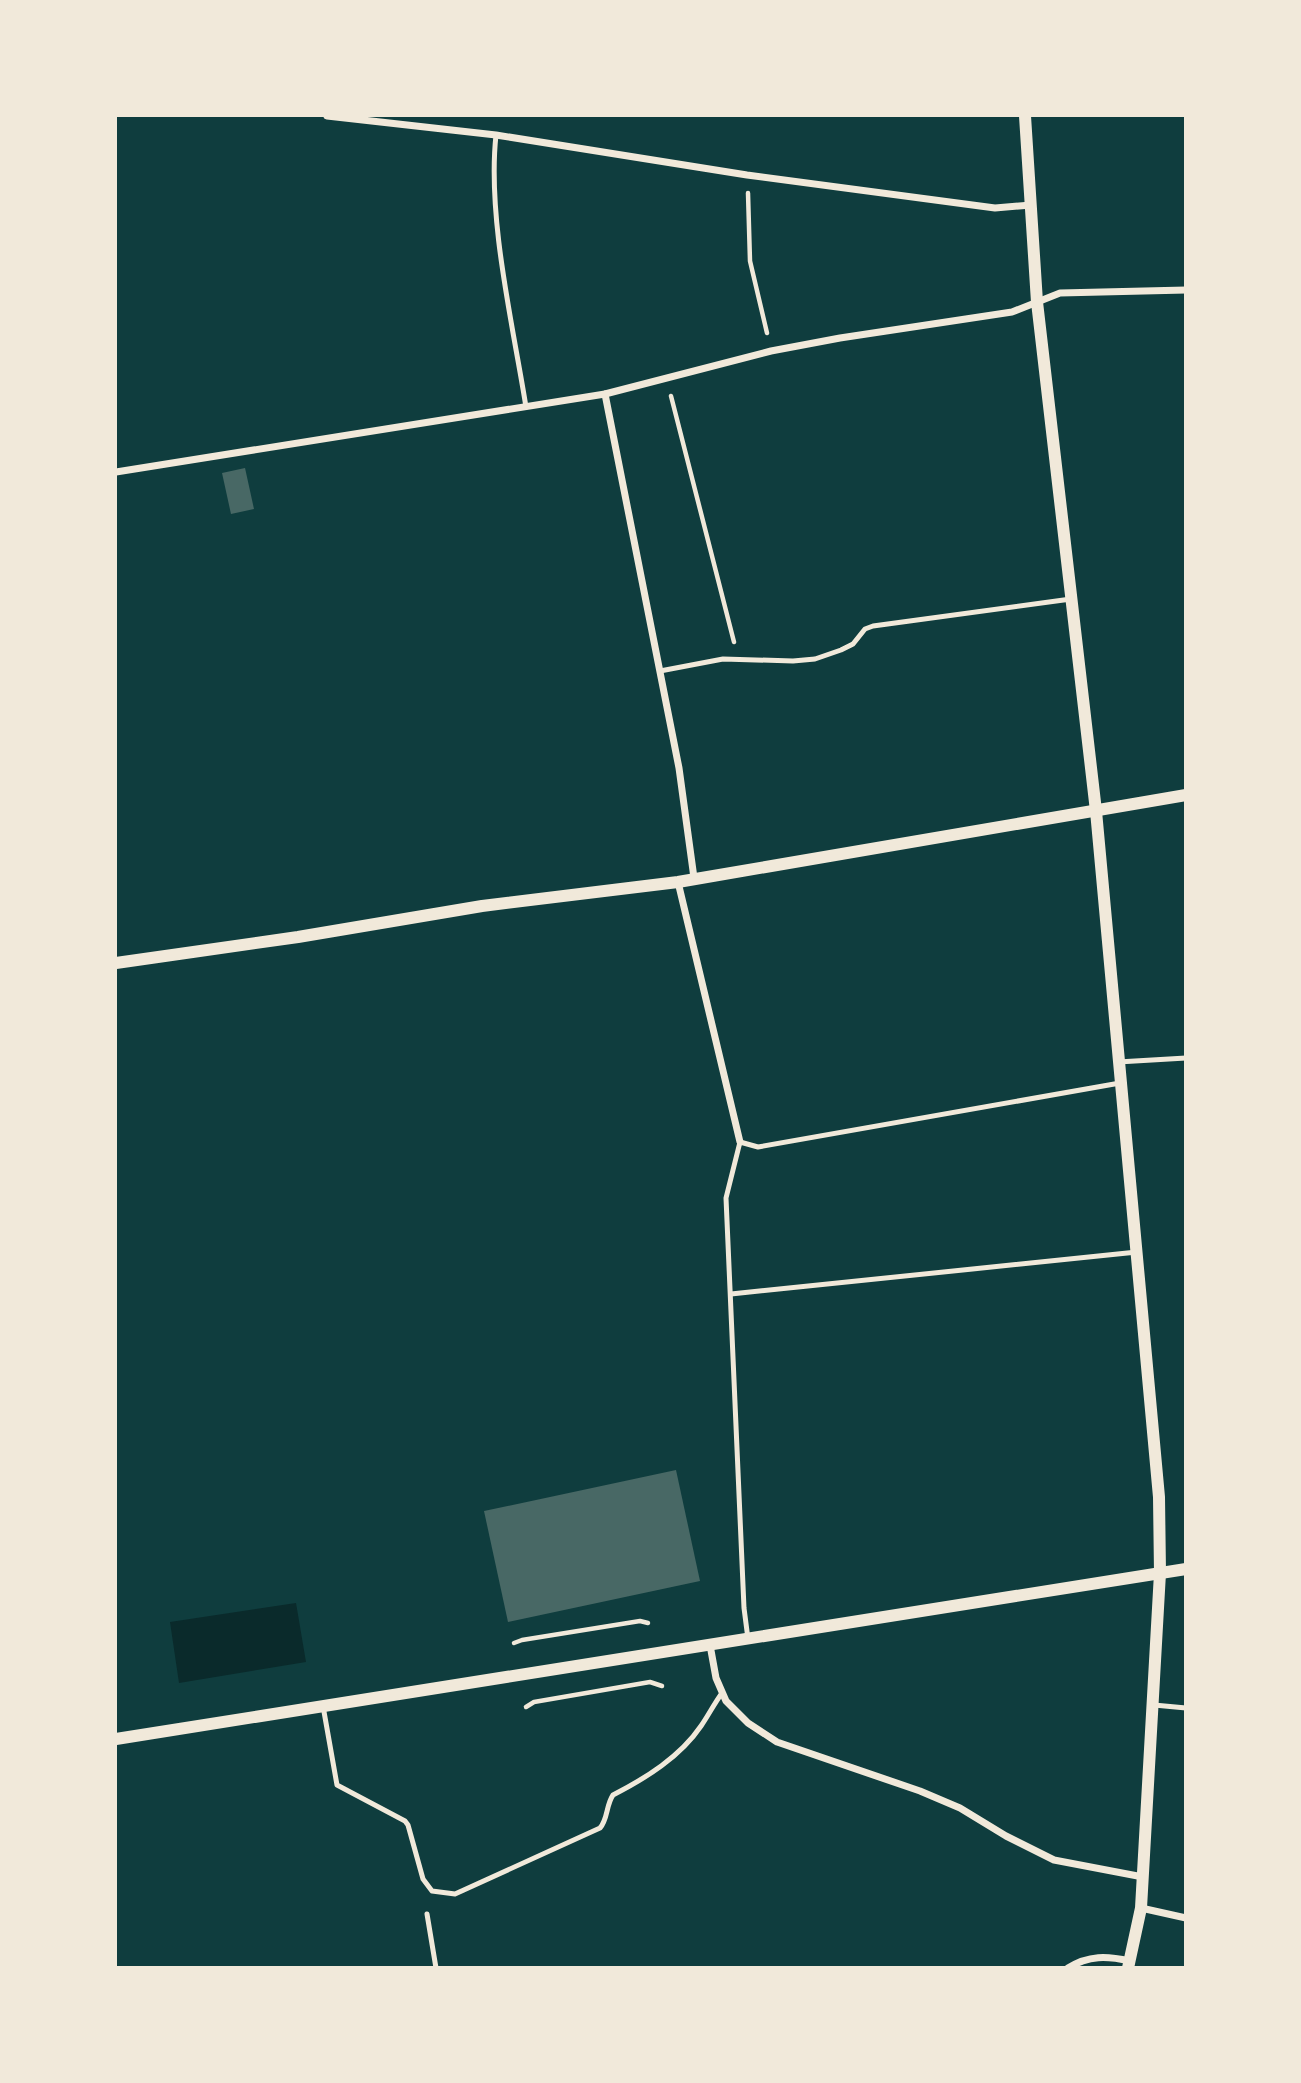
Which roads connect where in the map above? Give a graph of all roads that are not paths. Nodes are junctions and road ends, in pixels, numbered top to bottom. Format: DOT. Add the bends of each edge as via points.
graph roads {
  1 [pos="327,116"];
  2 [pos="1025,116"];
  3 [pos="496,135"];
  4 [pos="1031,205"];
  5 [pos="1185,290"];
  6 [pos="1037,302"];
  7 [pos="605,394"];
  8 [pos="526,407"];
  9 [pos="116,472"];
  10 [pos="1070,599"];
  11 [pos="660,671"];
  12 [pos="1185,795"];
  13 [pos="1096,811"];
  14 [pos="694,878"];
  15 [pos="678,882"];
  16 [pos="116,963"];
  17 [pos="1185,1058"];
  18 [pos="1118,1062"];
  19 [pos="1120,1083"];
  20 [pos="740,1142"];
  21 [pos="1137,1252"];
  22 [pos="731,1294"];
  23 [pos="1185,1569"];
  24 [pos="1160,1573"];
  25 [pos="748,1639"];
  26 [pos="710,1645"];
  27 [pos="722,1693"];
  28 [pos="1152,1705"];
  29 [pos="323,1706"];
  30 [pos="1185,1707"];
  31 [pos="116,1739"];
  32 [pos="1143,1877"];
  33 [pos="1141,1908"];
  34 [pos="427,1914"];
  35 [pos="1185,1918"];
  36 [pos="1129,1964"];
  37 [pos="436,1968"];
  38 [pos="1068,1968"];
  1 -- 3 [label="street"];
  2 -- 4 [label="street"];
  3 -- 4 [label="street" via="995,208"];
  3 -- 8 [label="lane" via="497,223"];
  4 -- 6 [label="street"];
  5 -- 6 [label="street" via="1073,291"];
  6 -- 7 [label="street" via="1012,312 771,351"];
  6 -- 10 [label="street"];
  7 -- 8 [label="street"];
  7 -- 11 [label="street"];
  8 -- 9 [label="street"];
  10 -- 11 [label="lane" via="873,626 853,644 815,659 707,661"];
  10 -- 13 [label="street"];
  11 -- 14 [label="street"];
  12 -- 13 [label="street"];
  13 -- 14 [label="street"];
  13 -- 18 [label="street"];
  14 -- 15 [label="street"];
  15 -- 16 [label="street" via="482,906"];
  15 -- 20 [label="street"];
  17 -- 18 [label="lane"];
  18 -- 19 [label="street"];
  19 -- 20 [label="lane" via="758,1147"];
  19 -- 21 [label="street"];
  20 -- 22 [label="lane" via="726,1198"];
  21 -- 22 [label="lane"];
  21 -- 24 [label="street" via="1159,1496"];
  22 -- 25 [label="lane"];
  23 -- 24 [label="street"];
  24 -- 25 [label="street"];
  24 -- 28 [label="street"];
  25 -- 26 [label="street"];
  26 -- 27 [label="street"];
  26 -- 29 [label="street"];
  27 -- 29 [label="lane" via="682,1748 613,1795 600,1828 455,1894 432,1891 423,1880 405,1821 337,1785"];
  27 -- 32 [label="street" via="748,1723 777,1742 960,1808 1054,1860"];
  28 -- 30 [label="lane"];
  28 -- 32 [label="street"];
  29 -- 31 [label="street"];
  32 -- 33 [label="street"];
  33 -- 35 [label="street"];
  33 -- 36 [label="street"];
  34 -- 37 [label="lane"];
  36 -- 38 [label="street" via="1100,1956"];
}
